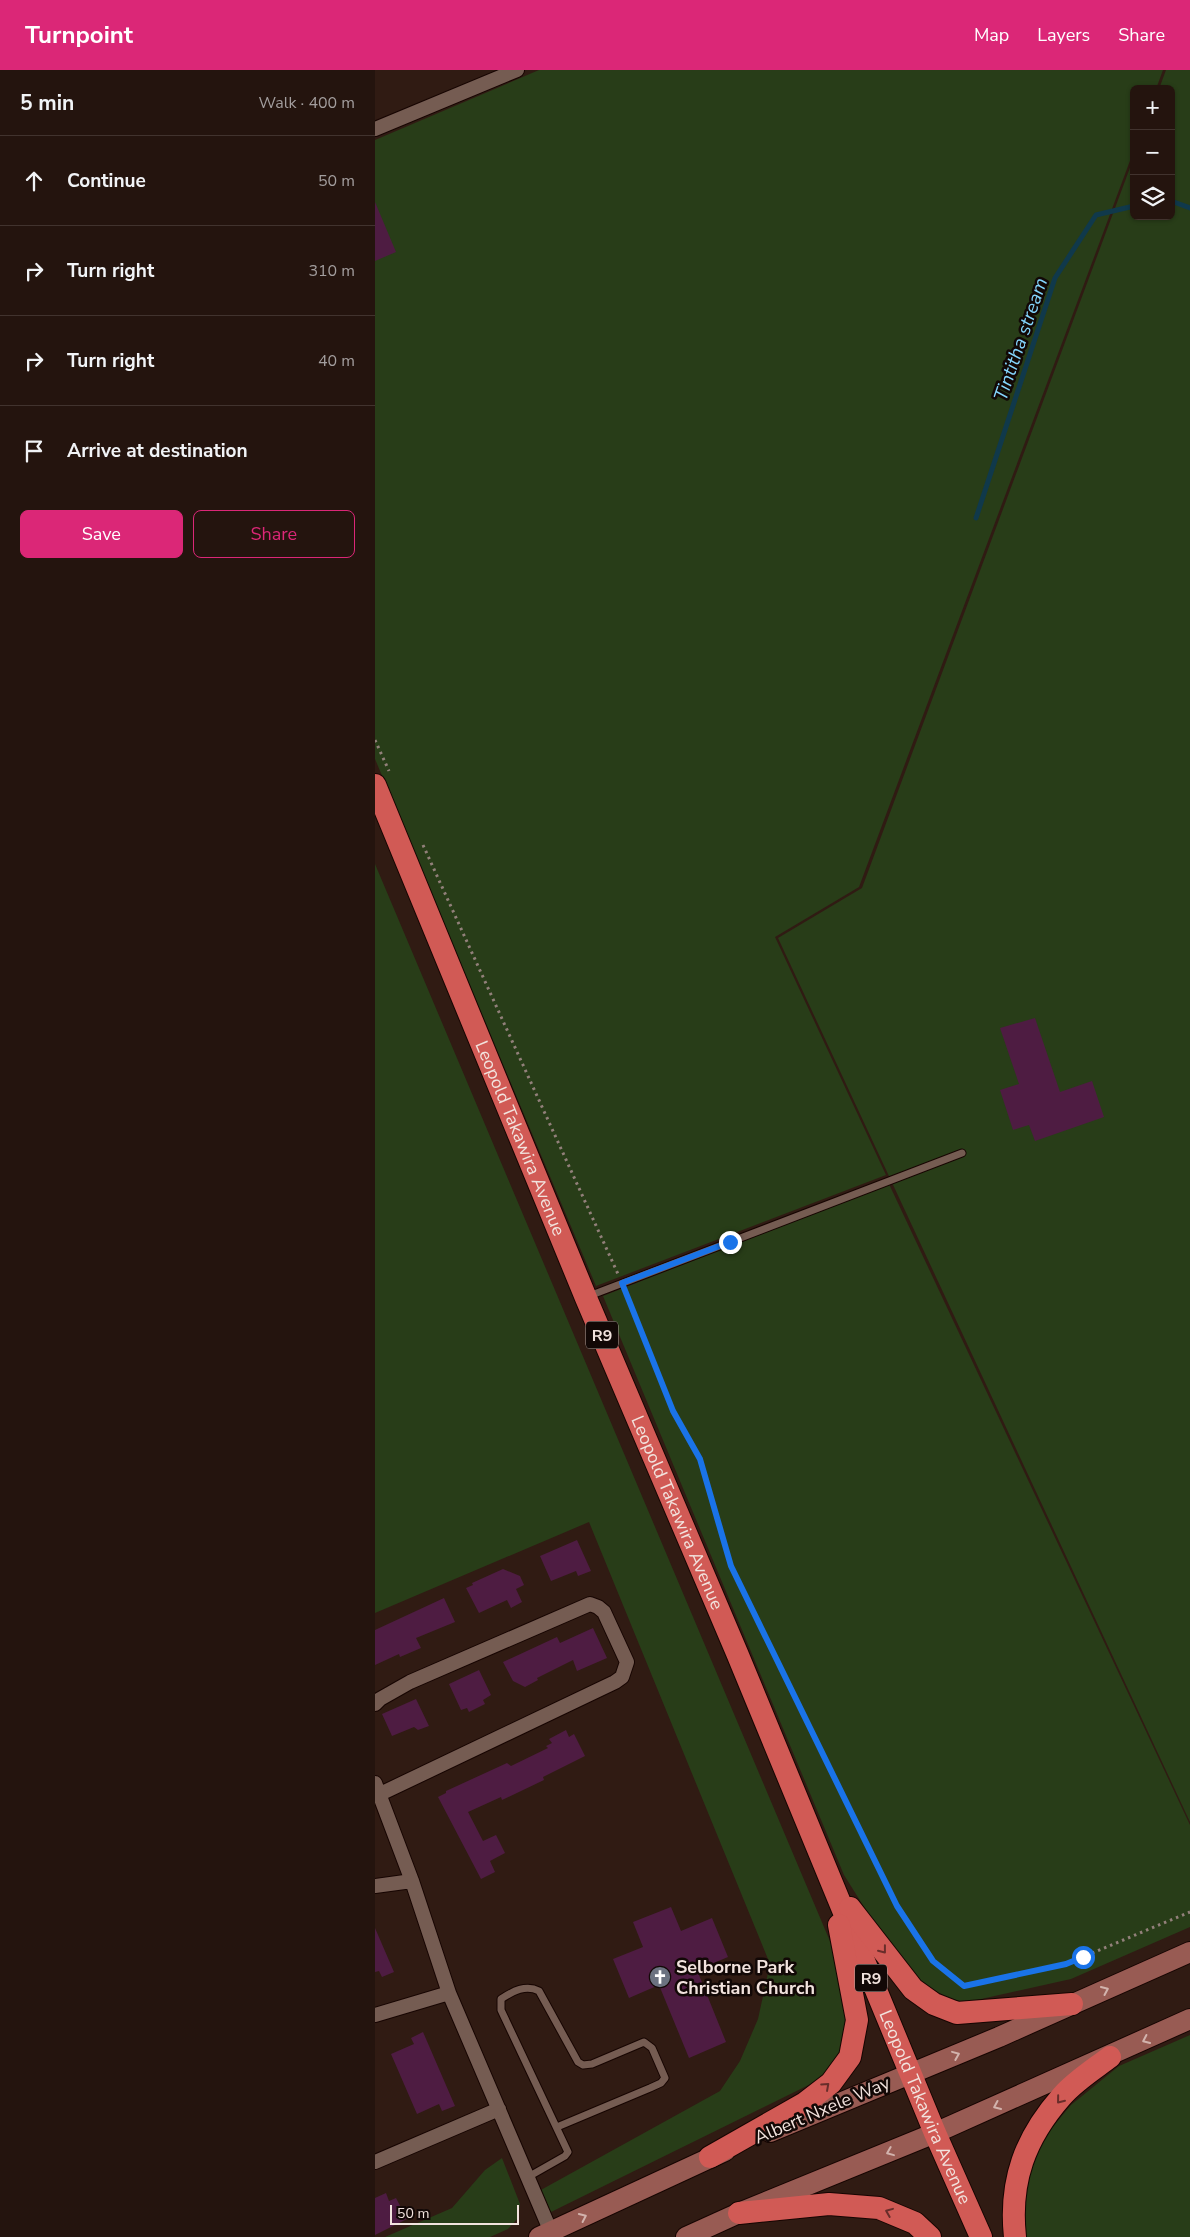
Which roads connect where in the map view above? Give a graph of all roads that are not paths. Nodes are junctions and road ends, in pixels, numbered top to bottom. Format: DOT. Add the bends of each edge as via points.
graph roads {
  1 [pos="516,70"];
  2 [pos="375,129"];
  3 [pos="383,781"];
  4 [pos="963,1153"];
  5 [pos="586,1298"];
  6 [pos="375,1704"];
  7 [pos="377,1789"];
  8 [pos="412,1881"];
  9 [pos="831,1884"];
  10 [pos="375,1886"];
  11 [pos="1190,1952"];
  12 [pos="449,1993"];
  13 [pos="1073,2004"];
  14 [pos="375,2016"];
  15 [pos="1190,2019"];
  16 [pos="1110,2056"];
  17 [pos="911,2073"];
  18 [pos="499,2109"];
  19 [pos="557,2126"];
  20 [pos="935,2134"];
  21 [pos="710,2157"];
  22 [pos="375,2162"];
  23 [pos="528,2177"];
  24 [pos="739,2213"];
  25 [pos="545,2234"];
  26 [pos="685,2237"];
  27 [pos="930,2237"];
  28 [pos="981,2237"];
  29 [pos="1015,2237"];
  1 -- 2 [label="street"];
  3 -- 5 [label="highway, Leopold Takawira Avenue / R9"];
  4 -- 5 [label="lane"];
  5 -- 9 [label="highway, Leopold Takawira Avenue / R9"];
  6 -- 7 [label="street" via="410,1682 590,1604 604,1612 627,1662 621,1677 615,1682"];
  7 -- 8 [label="street"];
  8 -- 10 [label="street"];
  8 -- 12 [label="street"];
  9 -- 13 [label="highway, one-way" via="913,1989 934,2004 957,2013"];
  9 -- 17 [label="highway, Leopold Takawira Avenue / R9"];
  21 -- 9 [label="highway, one-way" via="805,2103 831,2083 850,2056 857,2020"];
  13 -- 11 [label="main road, Albert Nxele Way, one-way"];
  12 -- 14 [label="street"];
  12 -- 18 [label="street"];
  17 -- 13 [label="main road, Albert Nxele Way, one-way"];
  15 -- 16 [label="main road, one-way"];
  16 -- 20 [label="main road, one-way"];
  16 -- 29 [label="highway, one-way" via="1063,2095 1037,2130 1020,2163 1014,2194"];
  17 -- 20 [label="highway, Leopold Takawira Avenue / R9"];
  17 -- 21 [label="main road, Albert Nxele Way"];
  18 -- 22 [label="street"];
  18 -- 23 [label="street"];
  19 -- 19 [label="lane" via="650,2088 665,2078 652,2048 644,2042 592,2064 578,2062 539,1991 532,1987 524,1988 501,1999 501,2010"];
  19 -- 23 [label="lane" via="567,2154"];
  20 -- 24 [label="main road, one-way"];
  20 -- 28 [label="highway, Leopold Takawira Avenue / R9"];
  25 -- 21 [label="main road, Albert Nxele Way, one-way"];
  23 -- 25 [label="street"];
  24 -- 26 [label="main road"];
  27 -- 24 [label="highway, one-way" via="915,2222 879,2208 829,2204"];
}
